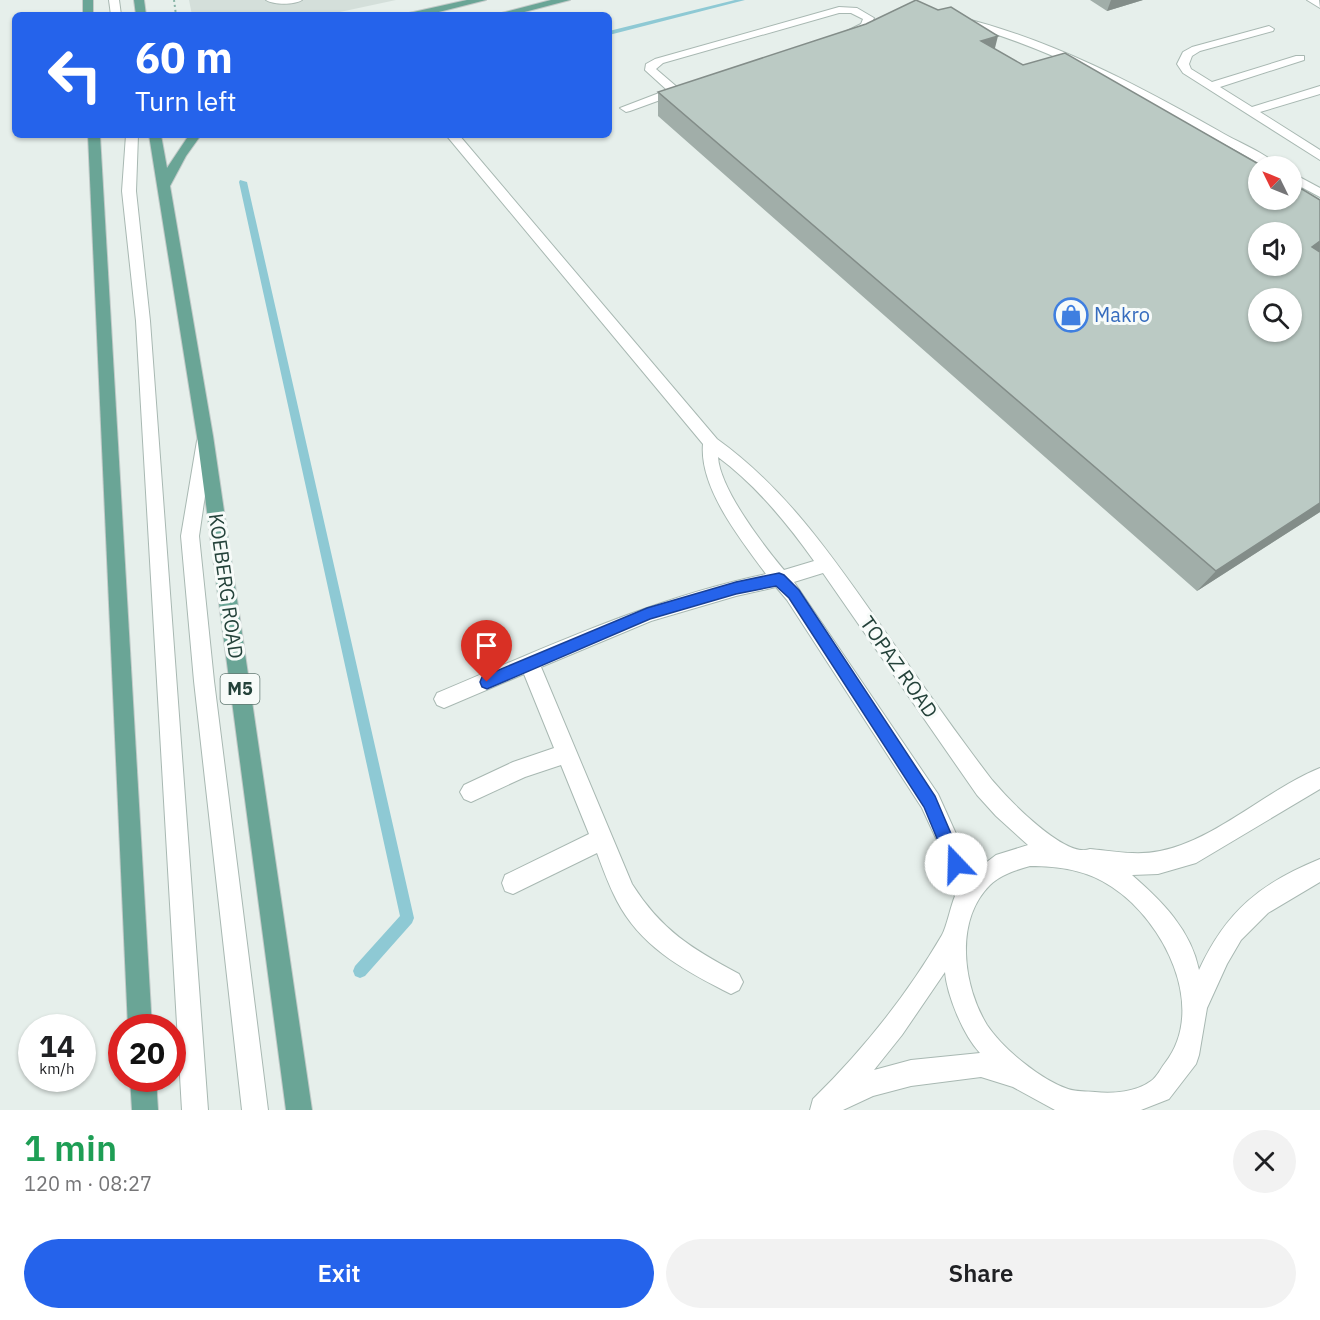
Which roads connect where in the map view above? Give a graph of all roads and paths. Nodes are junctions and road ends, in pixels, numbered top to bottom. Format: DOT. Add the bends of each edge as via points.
graph roads {
  1 [pos="271,0"];
  2 [pos="297,0"];
  3 [pos="481,0"];
  4 [pos="565,0"];
  5 [pos="1312,0"];
  6 [pos="1320,4"];
  7 [pos="427,12"];
  8 [pos="512,12"];
  9 [pos="944,18"];
  10 [pos="882,22"];
  11 [pos="865,26"];
  12 [pos="1269,29"];
  13 [pos="834,40"];
  14 [pos="1300,58"];
  15 [pos="696,84"];
  16 [pos="1210,86"];
  17 [pos="1320,90"];
  18 [pos="675,92"];
  19 [pos="627,108"];
  20 [pos="1251,111"];
  21 [pos="94,138"];
  22 [pos="132,138"];
  23 [pos="156,138"];
  24 [pos="193,138"];
  25 [pos="455,138"];
  26 [pos="1318,152"];
  27 [pos="1254,156"];
  28 [pos="1302,183"];
  29 [pos="164,185"];
  30 [pos="1320,193"];
  31 [pos="205,436"];
  32 [pos="711,443"];
  33 [pos="827,564"];
  34 [pos="779,579"];
  35 [pos="530,664"];
  36 [pos="444,699"];
  37 [pos="567,753"];
  38 [pos="1320,778"];
  39 [pos="471,792"];
  40 [pos="602,839"];
  41 [pos="1067,857"];
  42 [pos="1320,870"];
  43 [pos="513,883"];
  44 [pos="967,897"];
  45 [pos="954,937"];
  46 [pos="731,982"];
  47 [pos="1195,1007"];
  48 [pos="139,1014"];
  49 [pos="1017,1076"];
  50 [pos="144,1092"];
  51 [pos="821,1109"];
  52 [pos="145,1110"];
  53 [pos="195,1110"];
  54 [pos="255,1110"];
  55 [pos="299,1110"];
  1 -- 2 [label="street"];
  3 -- 7 [label="main road"];
  4 -- 8 [label="main road"];
  5 -- 6 [label="street"];
  9 -- 27 [label="street" via="1011,35 1081,62"];
  10 -- 11 [label="street"];
  11 -- 13 [label="street"];
  11 -- 18 [label="street" via="869,18 865,14 839,9 650,66"];
  12 -- 16 [label="street" via="1188,54 1183,64 1187,71"];
  14 -- 16 [label="street"];
  15 -- 18 [label="street"];
  16 -- 20 [label="street"];
  17 -- 20 [label="street"];
  18 -- 19 [label="street"];
  20 -- 26 [label="street"];
  21 -- 48 [label="main road"];
  22 -- 53 [label="street" via="129,191 143,321"];
  23 -- 29 [label="main road, KOEBERG ROAD / M5"];
  24 -- 29 [label="main road"];
  25 -- 32 [label="street, TOPAZ ROAD"];
  28 -- 30 [label="street"];
  29 -- 31 [label="main road, KOEBERG ROAD / M5"];
  31 -- 54 [label="street" via="190,536"];
  31 -- 55 [label="main road, KOEBERG ROAD / M5"];
  32 -- 33 [label="street, TOPAZ ROAD" via="748,470"];
  32 -- 34 [label="street" via="710,461 720,487"];
  33 -- 34 [label="street"];
  33 -- 41 [label="street, TOPAZ ROAD" via="976,777 1008,812"];
  34 -- 35 [label="street" via="647,614"];
  34 -- 44 [label="street" via="794,594 930,801 951,847"];
  35 -- 36 [label="street"];
  35 -- 37 [label="street"];
  37 -- 39 [label="street"];
  37 -- 40 [label="street"];
  38 -- 41 [label="street" via="1188,855 1158,863 1132,864"];
  40 -- 43 [label="street"];
  40 -- 46 [label="street" via="624,892 651,932 677,954"];
  41 -- 44 [label="street" via="1030,855 1004,863 982,877"];
  41 -- 47 [label="street" via="1120,879 1158,913 1185,958"];
  42 -- 47 [label="street" via="1252,912 1231,935"];
  44 -- 45 [label="street"];
  45 -- 49 [label="street" via="958,986 980,1034"];
  45 -- 51 [label="street" via="857,1073"];
  47 -- 49 [label="street" via="1187,1055 1160,1090 1117,1107 1066,1102"];
  49 -- 51 [label="street" via="981,1065 910,1073 870,1084"];
  50 -- 52 [label="main road"];
}
